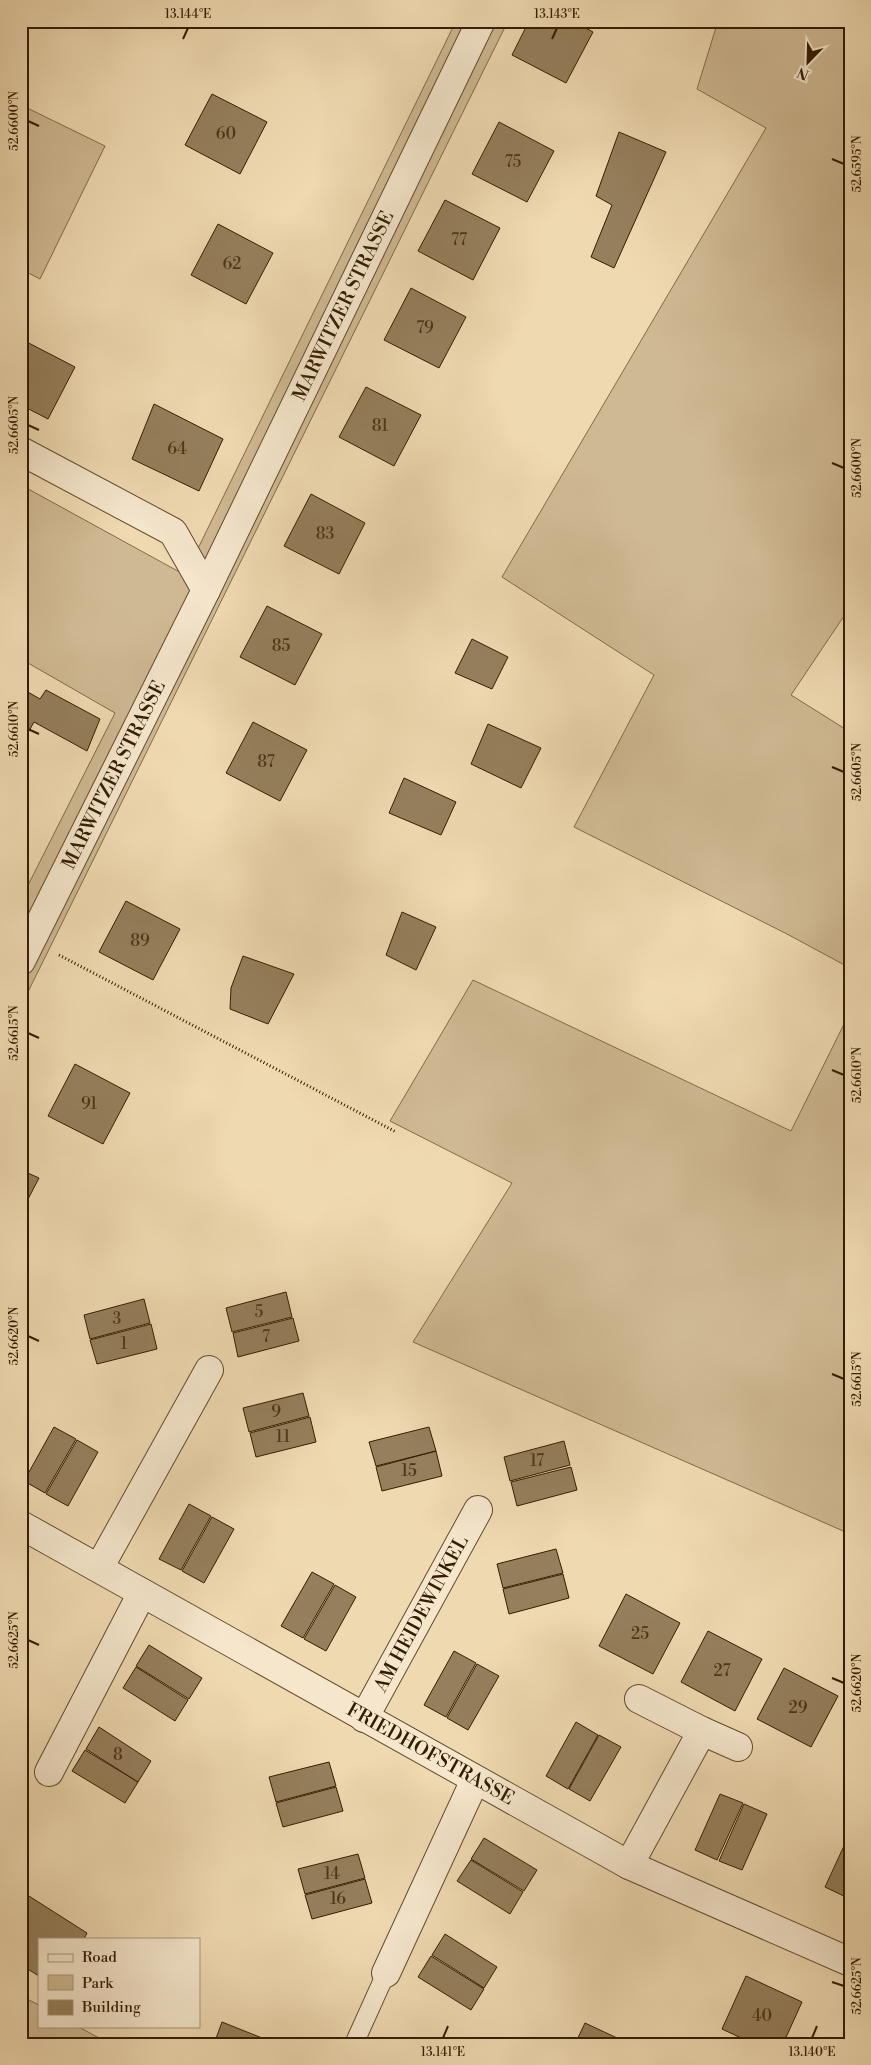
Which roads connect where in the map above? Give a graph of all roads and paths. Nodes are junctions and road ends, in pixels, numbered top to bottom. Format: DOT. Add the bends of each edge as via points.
graph roads {
  1 [pos="481,21"];
  2 [pos="21,451"];
  3 [pos="206,590"];
  4 [pos="24,954"];
  5 [pos="396,1132"];
  6 [pos="209,1370"];
  7 [pos="478,1510"];
  8 [pos="21,1525"];
  9 [pos="98,1568"];
  10 [pos="142,1593"];
  11 [pos="639,1699"];
  12 [pos="364,1718"];
  13 [pos="702,1731"];
  14 [pos="738,1747"];
  15 [pos="49,1772"];
  16 [pos="475,1780"];
  17 [pos="629,1865"];
  18 [pos="850,1962"];
  19 [pos="386,1973"];
  20 [pos="354,2044"];
  1 -- 3 [label="street, MARWITZER STRASSE"];
  2 -- 3 [label="street" via="173,532"];
  3 -- 4 [label="street, MARWITZER STRASSE"];
  4 -- 5 [label="path"];
  6 -- 9 [label="street"];
  7 -- 12 [label="street, AM HEIDEWINKEL"];
  8 -- 9 [label="street, FRIEDHOFSTRASSE"];
  9 -- 10 [label="street, FRIEDHOFSTRASSE"];
  10 -- 12 [label="street, FRIEDHOFSTRASSE"];
  10 -- 15 [label="street"];
  11 -- 13 [label="street"];
  12 -- 16 [label="street, FRIEDHOFSTRASSE"];
  13 -- 14 [label="street"];
  13 -- 17 [label="street"];
  16 -- 17 [label="street, FRIEDHOFSTRASSE"];
  16 -- 19 [label="street"];
  17 -- 18 [label="street, FRIEDHOFSTRASSE"];
  19 -- 20 [label="lane"];
}
